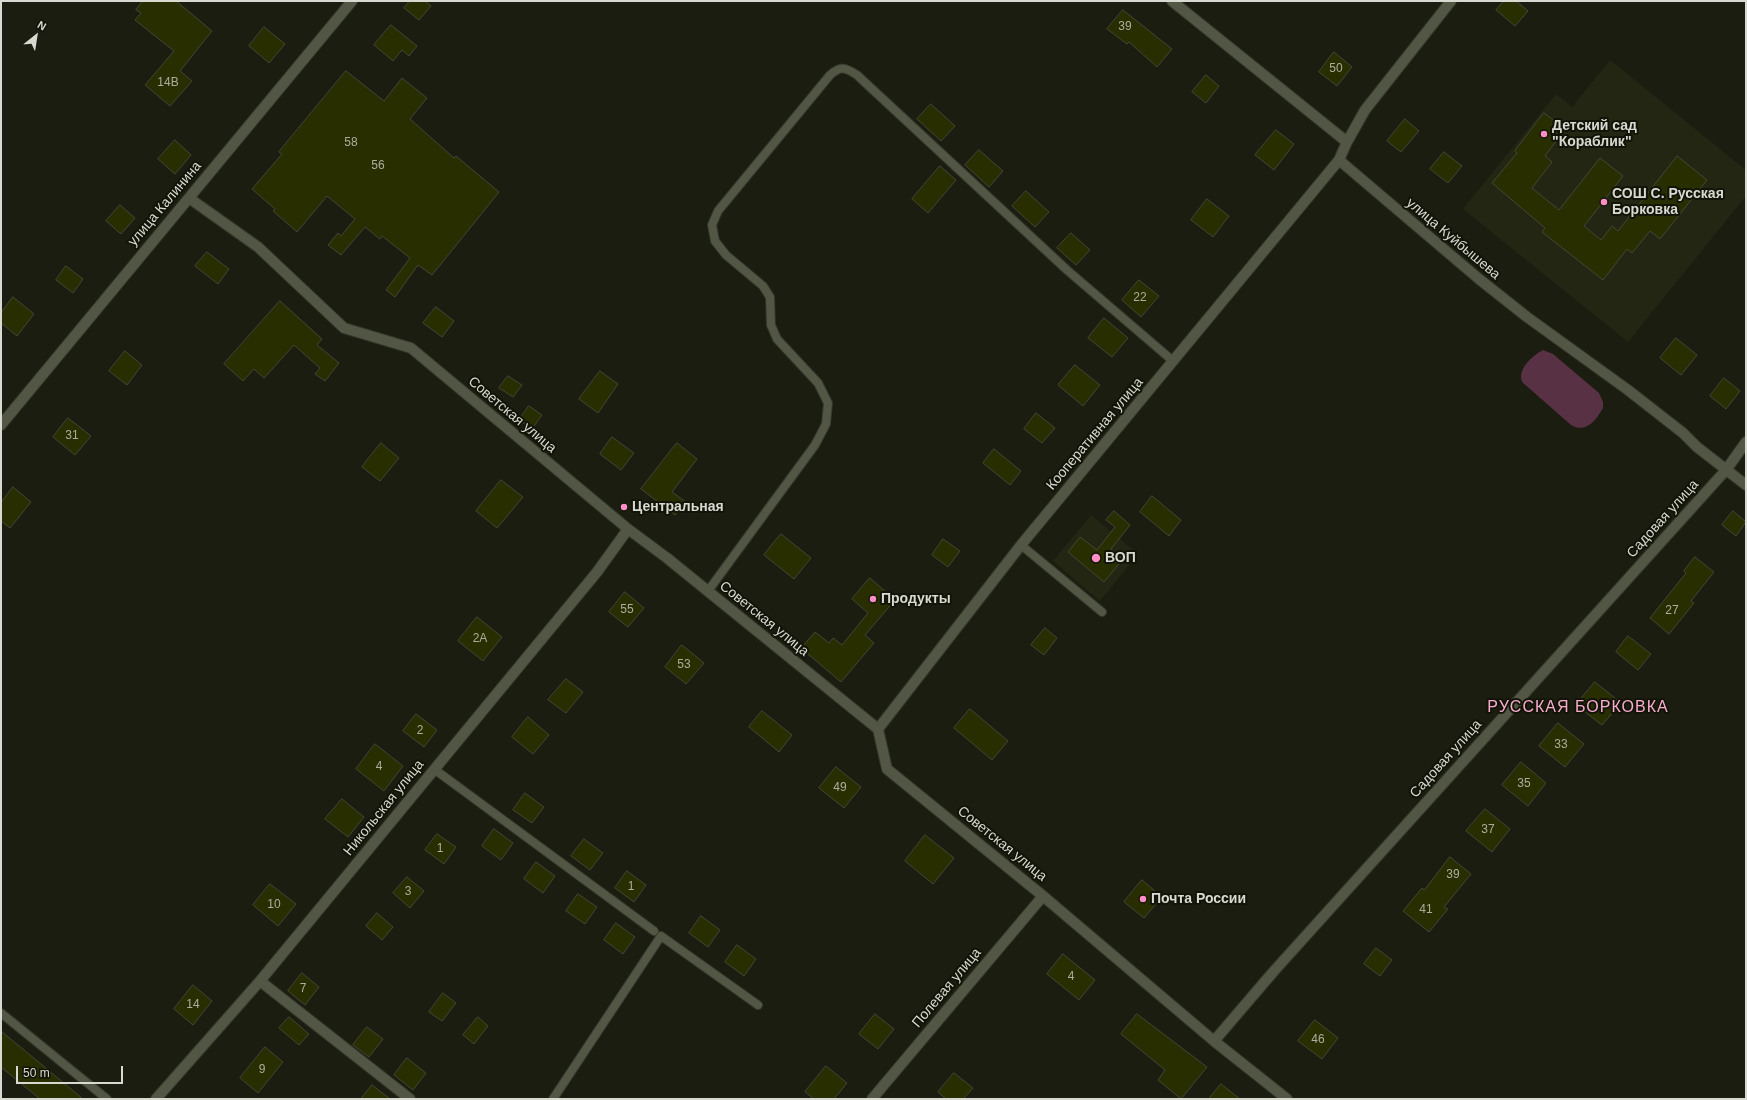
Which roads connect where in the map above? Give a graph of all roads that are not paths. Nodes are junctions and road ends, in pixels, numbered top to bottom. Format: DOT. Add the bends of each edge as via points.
graph roads {
  1 [pos="352,1"];
  2 [pos="1172,1"];
  3 [pos="1451,1"];
  4 [pos="1347,142"];
  5 [pos="1339,160"];
  6 [pos="189,198"];
  7 [pos="1173,361"];
  8 [pos="1,425"];
  9 [pos="1746,442"];
  10 [pos="1726,470"];
  11 [pos="1746,485"];
  12 [pos="628,529"];
  13 [pos="1021,545"];
  14 [pos="708,591"];
  15 [pos="1102,612"];
  16 [pos="878,729"];
  17 [pos="434,769"];
  18 [pos="1043,896"];
  19 [pos="654,931"];
  20 [pos="260,981"];
  21 [pos="758,1005"];
  22 [pos="1,1013"];
  23 [pos="1214,1041"];
  24 [pos="107,1099"];
  25 [pos="156,1099"];
  26 [pos="410,1099"];
  27 [pos="553,1099"];
  28 [pos="872,1099"];
  29 [pos="1287,1099"];
  1 -- 6 [label="street, улица Калинина"];
  2 -- 4 [label="street"];
  3 -- 4 [label="street" via="1365,110"];
  4 -- 5 [label="street"];
  5 -- 7 [label="street, Кооперативная улица"];
  5 -- 10 [label="street, улица Куйбышева" via="1479,279 1628,390"];
  6 -- 8 [label="street, улица Калинина"];
  6 -- 12 [label="street, Советская улица" via="258,247 344,328 411,348"];
  7 -- 13 [label="street, Кооперативная улица"];
  7 -- 14 [label="lane" via="1067,270 856,75 847,68 838,68 718,211 712,225 715,241 726,255 763,286 770,297 771,325 777,339 818,383 828,402 826,424 815,445"];
  9 -- 10 [label="street, Садовая улица"];
  10 -- 11 [label="street, улица Куйбышева"];
  10 -- 23 [label="street, Садовая улица" via="1274,971"];
  12 -- 14 [label="street, Советская улица"];
  12 -- 17 [label="street, Никольская улица" via="597,572"];
  13 -- 15 [label="lane"];
  13 -- 16 [label="street, Кооперативная улица"];
  14 -- 16 [label="street, Советская улица"];
  16 -- 18 [label="street, Советская улица" via="887,769"];
  17 -- 19 [label="lane"];
  17 -- 20 [label="street, Никольская улица"];
  18 -- 23 [label="street, Советская улица"];
  18 -- 28 [label="street, Полевая улица"];
  20 -- 25 [label="street, Никольская улица"];
  20 -- 26 [label="street"];
  21 -- 27 [label="lane" via="661,936"];
  22 -- 24 [label="lane"];
  23 -- 29 [label="street, Советская улица"];
}
